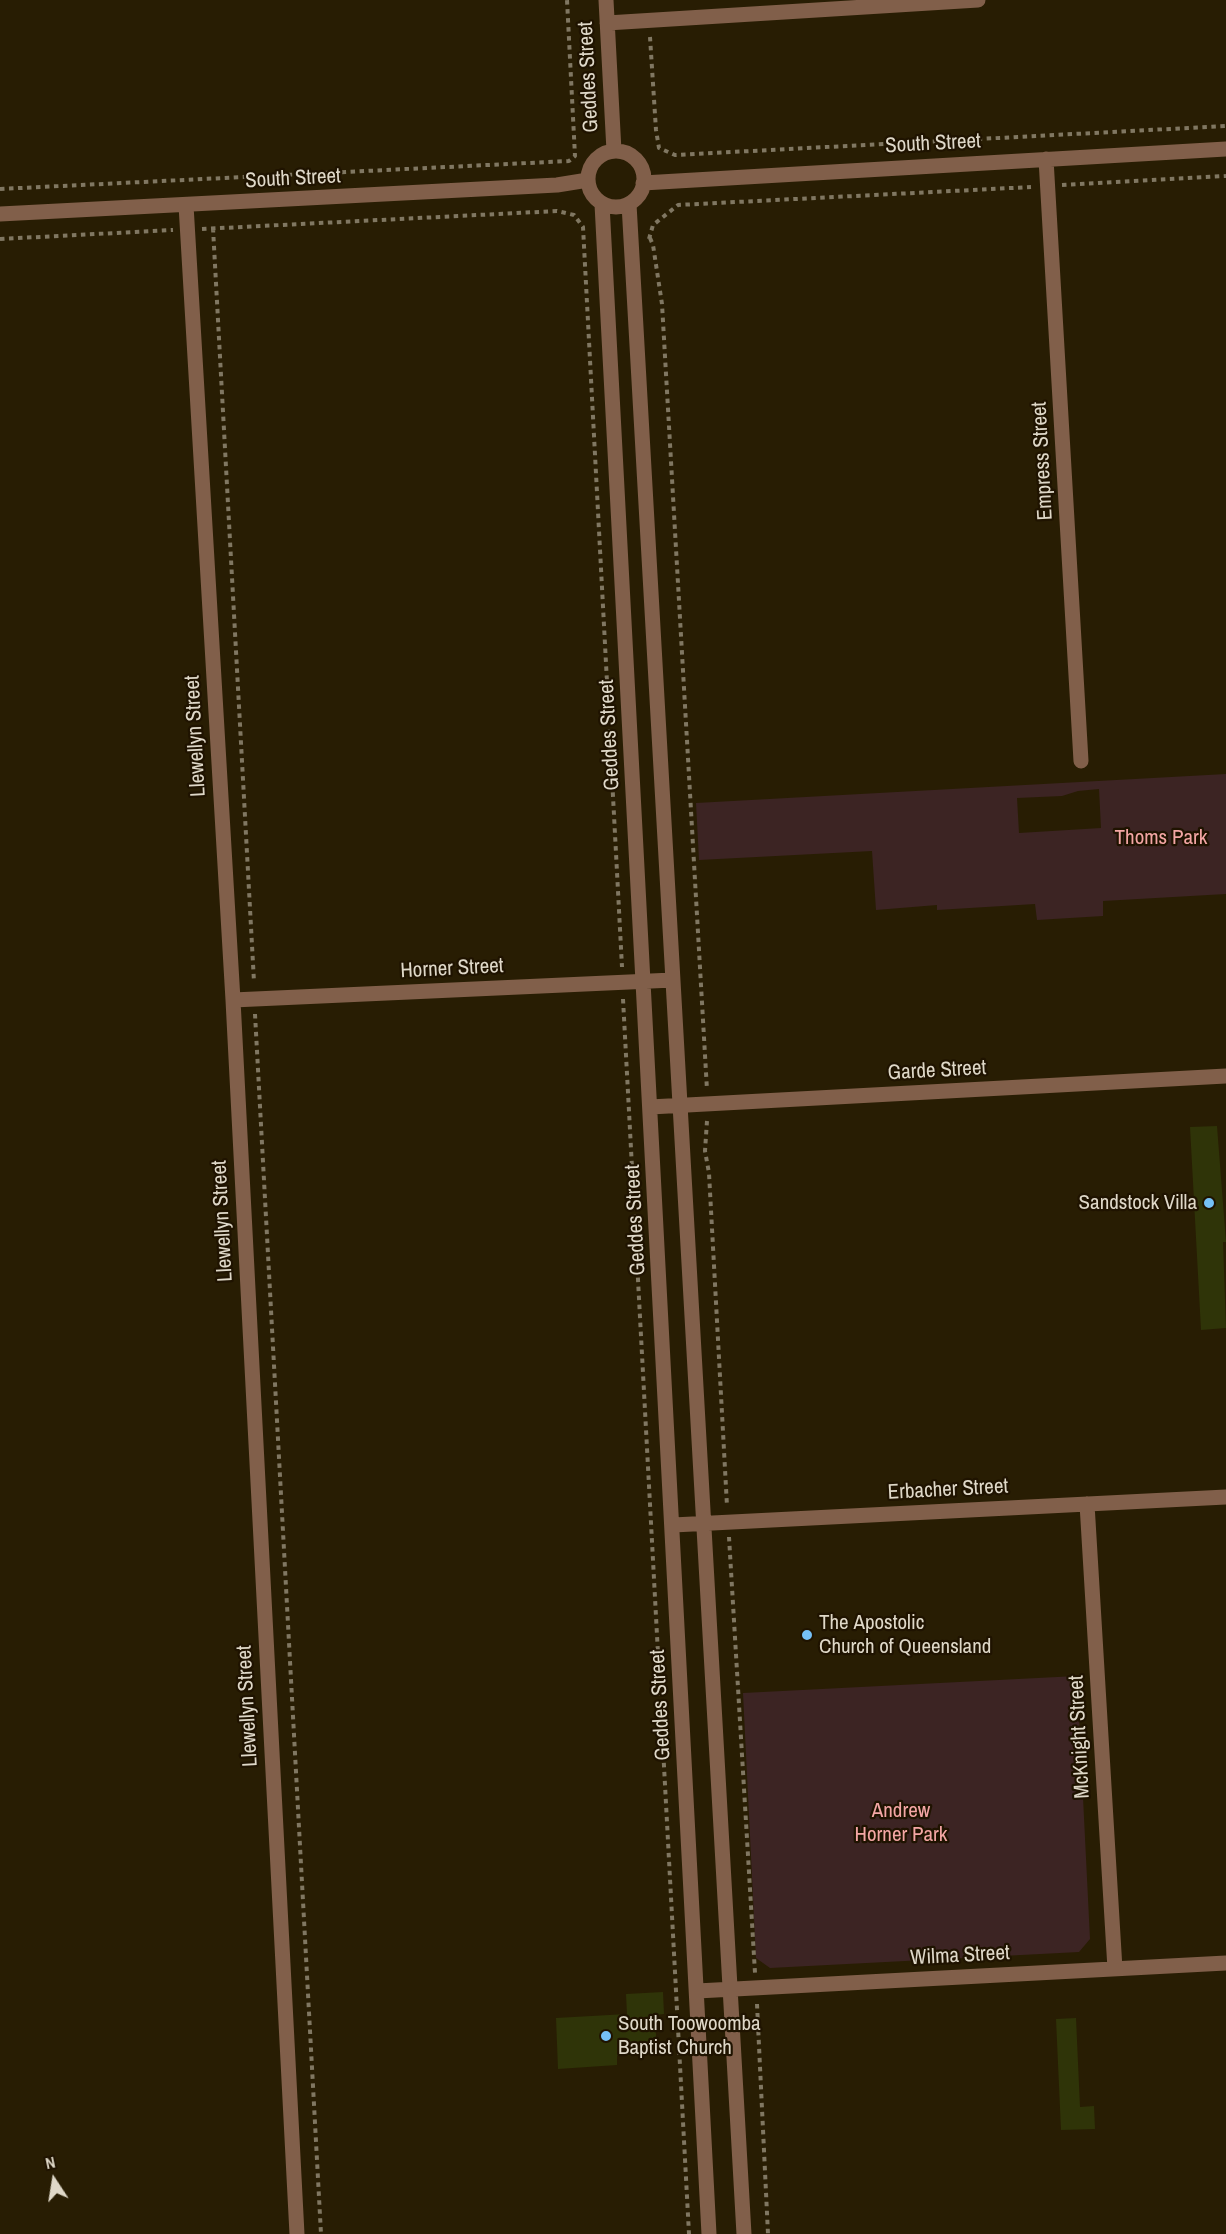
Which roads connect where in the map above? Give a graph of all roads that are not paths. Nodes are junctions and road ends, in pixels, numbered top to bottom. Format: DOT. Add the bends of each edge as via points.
graph roads {
  1 [pos="606,0"];
  2 [pos="978,0"];
  3 [pos="607,23"];
  4 [pos="1226,149"];
  5 [pos="614,151"];
  6 [pos="1046,159"];
  7 [pos="588,180"];
  8 [pos="643,183"];
  9 [pos="602,204"];
  10 [pos="629,204"];
  11 [pos="186,205"];
  12 [pos="0,214"];
  13 [pos="646,508"];
  14 [pos="619,509"];
  15 [pos="1081,761"];
  16 [pos="673,980"];
  17 [pos="645,981"];
  18 [pos="232,1000"];
  19 [pos="1226,1076"];
  20 [pos="680,1105"];
  21 [pos="651,1107"];
  22 [pos="1226,1497"];
  23 [pos="1087,1504"];
  24 [pos="702,1523"];
  25 [pos="673,1525"];
  26 [pos="1226,1963"];
  27 [pos="1115,1969"];
  28 [pos="730,1989"];
  29 [pos="697,1991"];
  30 [pos="297,2234"];
  31 [pos="709,2234"];
  32 [pos="744,2234"];
  1 -- 3 [label="street, Geddes Street"];
  2 -- 3 [label="street"];
  3 -- 5 [label="street, Geddes Street"];
  4 -- 6 [label="street, South Street"];
  5 -- 7 [label="street" via="595,160"];
  5 -- 8 [label="street" via="637,161"];
  6 -- 8 [label="street, South Street"];
  6 -- 15 [label="street, Empress Street"];
  7 -- 9 [label="street" via="592,194"];
  7 -- 11 [label="street, South Street" via="556,186"];
  8 -- 10 [label="street" via="636,199"];
  9 -- 10 [label="street"];
  9 -- 14 [label="street, Geddes Street"];
  10 -- 13 [label="street"];
  11 -- 12 [label="street, South Street"];
  11 -- 18 [label="street, Llewellyn Street"];
  13 -- 14 [label="street"];
  13 -- 16 [label="street"];
  14 -- 17 [label="street, Geddes Street"];
  16 -- 17 [label="street, Horner Street"];
  16 -- 20 [label="street"];
  17 -- 18 [label="street, Horner Street"];
  17 -- 21 [label="street, Geddes Street"];
  18 -- 30 [label="street, Llewellyn Street"];
  19 -- 20 [label="street, Garde Street"];
  20 -- 21 [label="street, Garde Street"];
  20 -- 24 [label="street"];
  21 -- 25 [label="street, Geddes Street"];
  22 -- 23 [label="street, Erbacher Street"];
  23 -- 24 [label="street, Erbacher Street"];
  23 -- 27 [label="street, McKnight Street"];
  24 -- 25 [label="street, Erbacher Street"];
  24 -- 28 [label="street"];
  25 -- 29 [label="street, Geddes Street"];
  26 -- 27 [label="street, Wilma Street"];
  27 -- 28 [label="street, Wilma Street"];
  28 -- 29 [label="street, Wilma Street"];
  28 -- 32 [label="street"];
  29 -- 31 [label="street, Geddes Street"];
}
